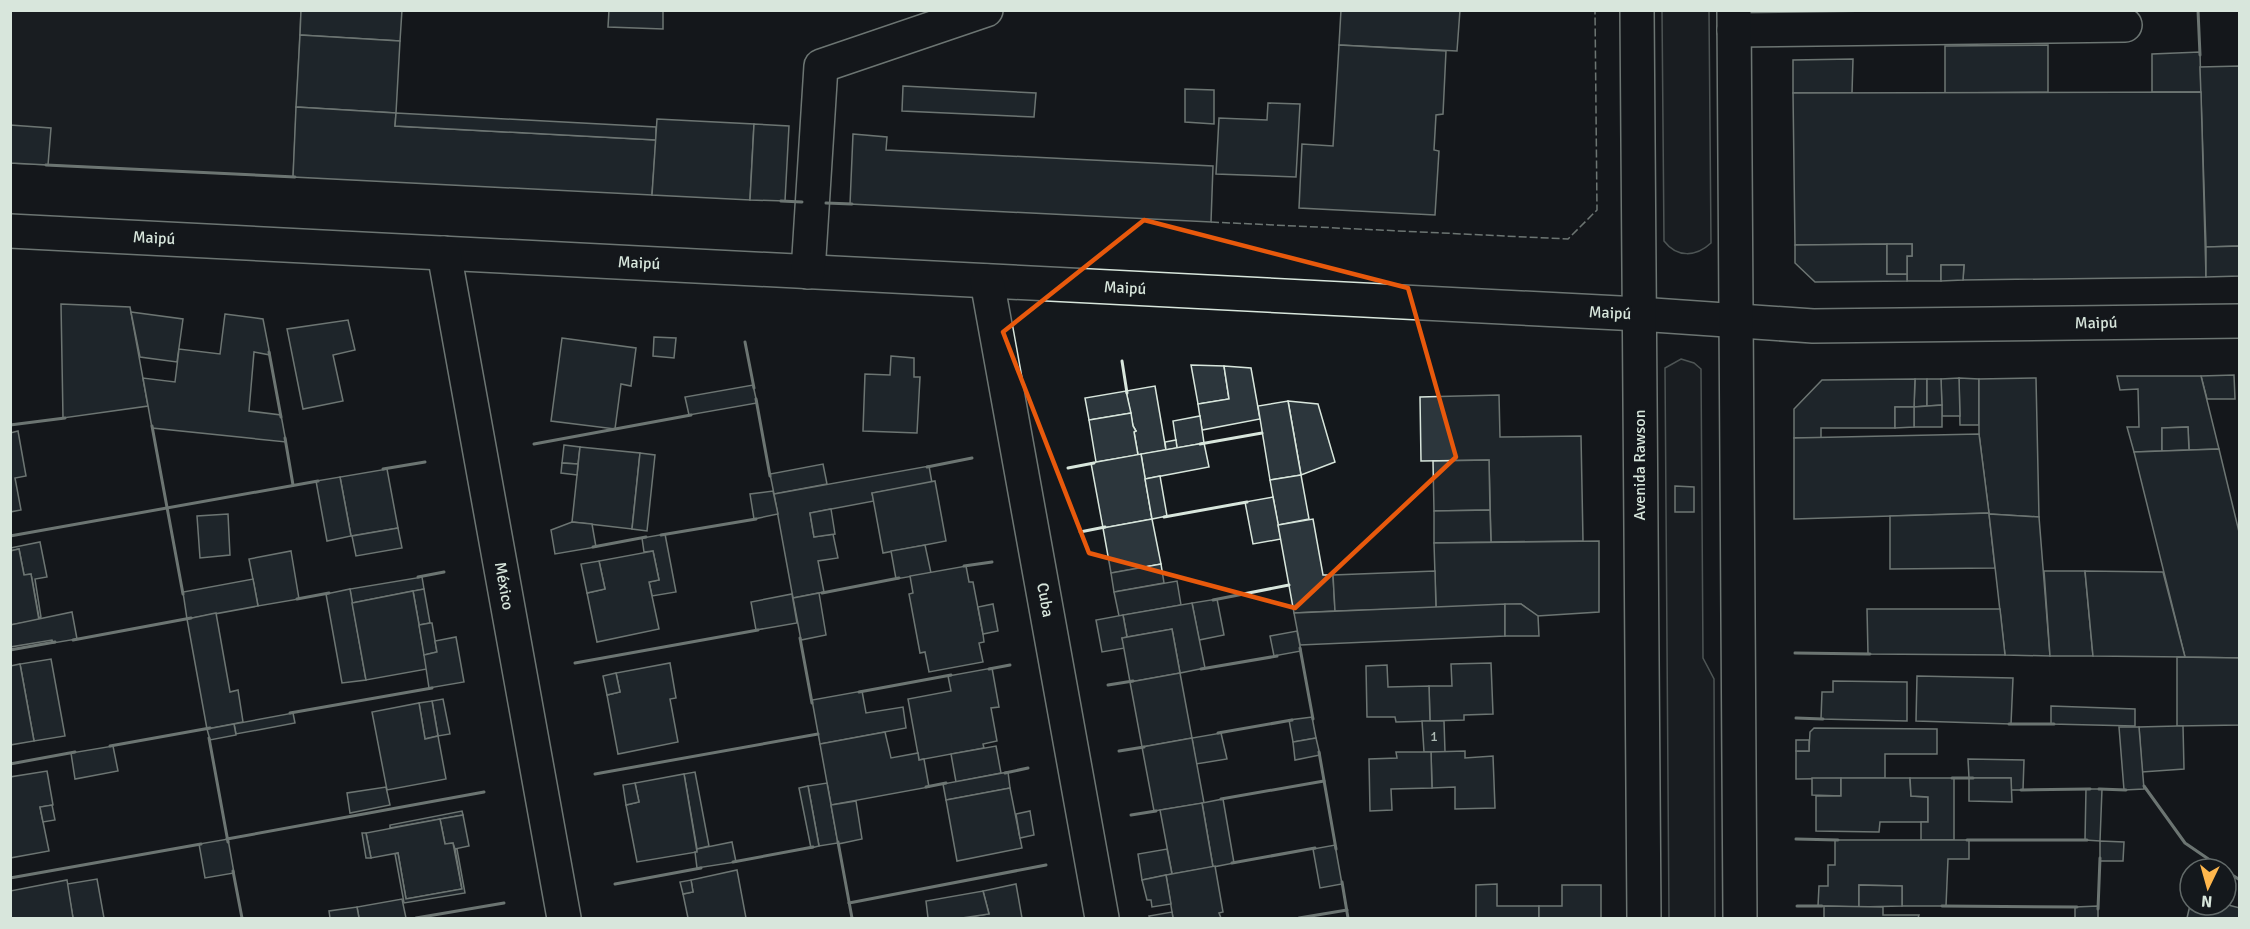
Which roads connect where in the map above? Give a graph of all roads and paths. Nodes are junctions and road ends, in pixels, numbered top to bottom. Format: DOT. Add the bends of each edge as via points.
graph roads {
  1 [pos="986,10"];
  2 [pos="1637,10"];
  3 [pos="1734,20"];
  4 [pos="2125,24"];
  5 [pos="10,231"];
  6 [pos="444,253"];
  7 [pos="808,272"];
  8 [pos="987,281"];
  9 [pos="1639,314"];
  10 [pos="1736,320"];
  11 [pos="2240,321"];
  12 [pos="564,918"];
  13 [pos="1102,918"];
  14 [pos="1644,918"];
  15 [pos="1740,918"];
  1 -- 7 [label="street" via="821,66"];
  2 -- 9 [label="street, Avenida Rawson"];
  3 -- 4 [label="street"];
  3 -- 10 [label="street"];
  5 -- 6 [label="street, Maipú"];
  6 -- 7 [label="street, Maipú"];
  6 -- 12 [label="street, México"];
  7 -- 8 [label="street, Maipú"];
  8 -- 9 [label="street, Maipú"];
  8 -- 13 [label="street, Cuba"];
  9 -- 10 [label="street, Maipú"];
  9 -- 14 [label="street, Avenida Rawson"];
  10 -- 11 [label="street, Maipú" via="1813,326"];
  10 -- 15 [label="street"];
}
